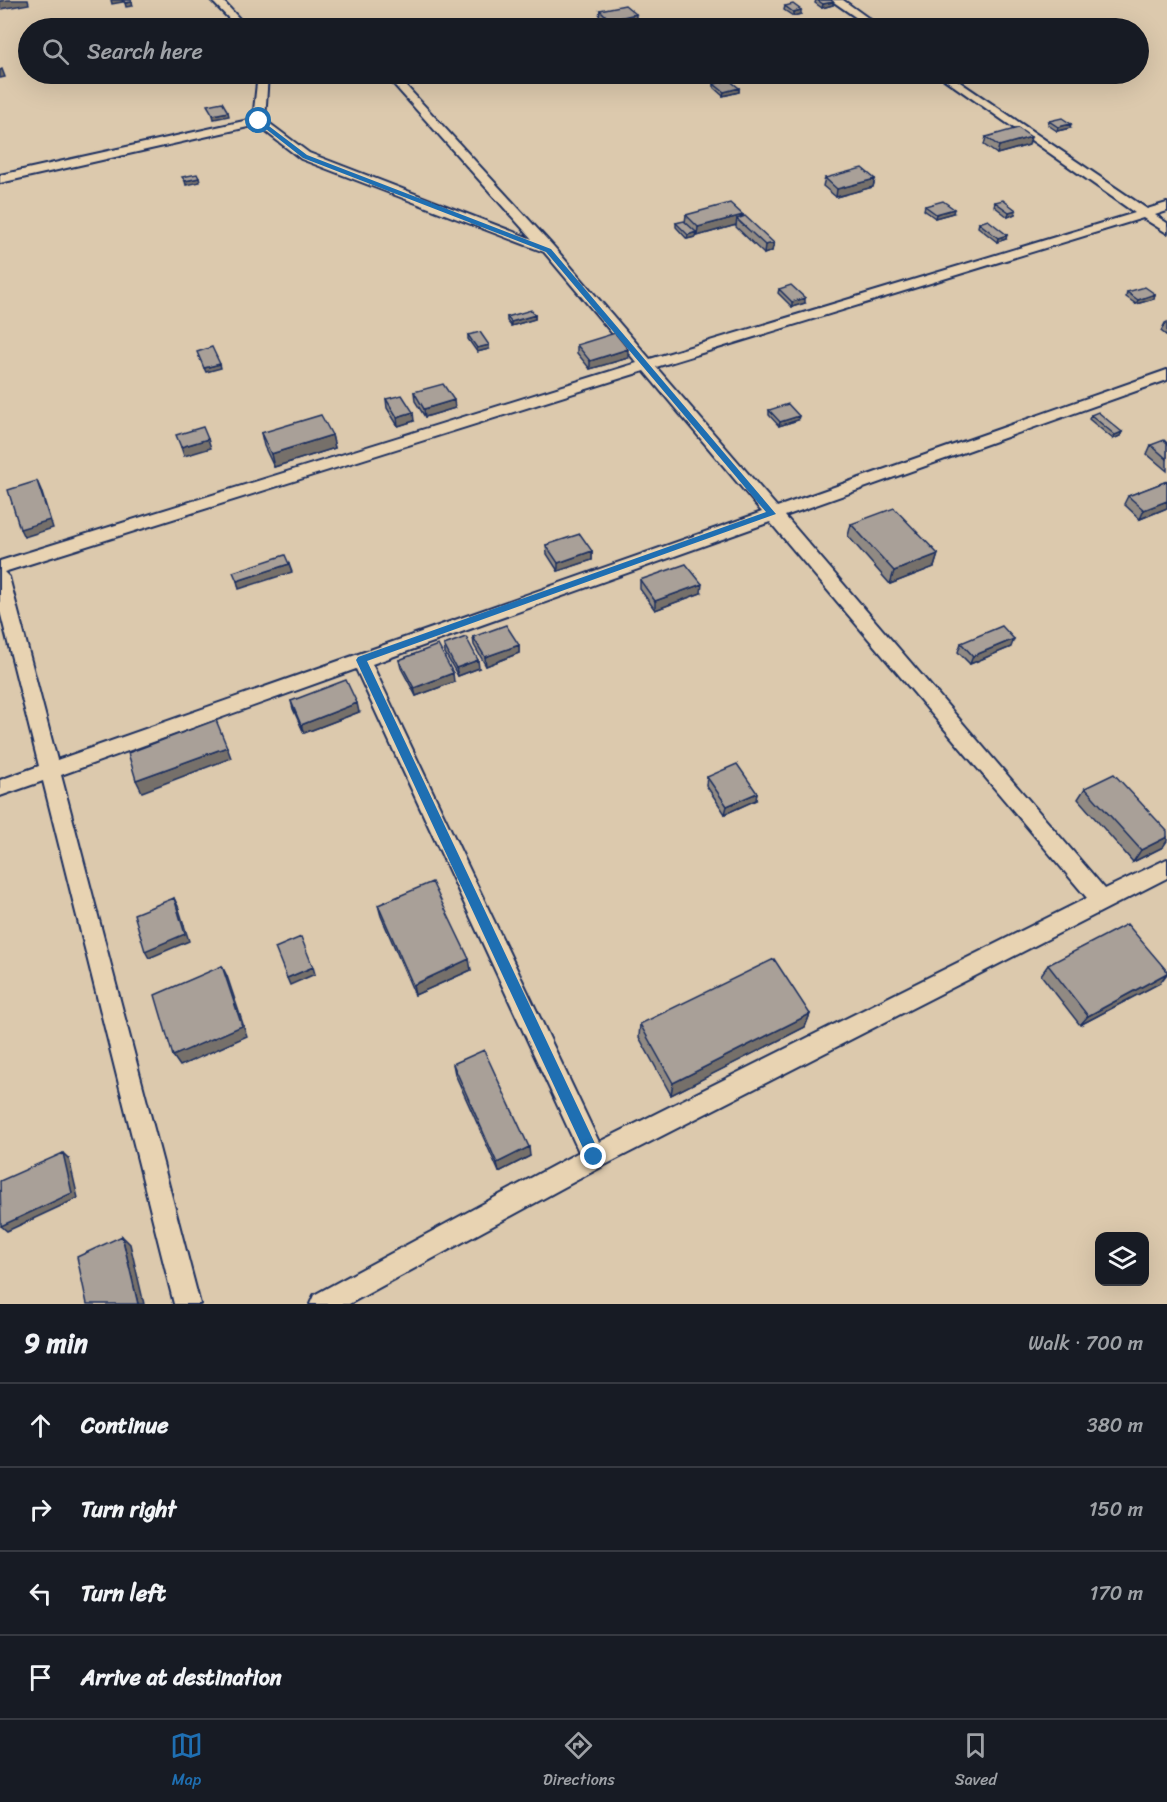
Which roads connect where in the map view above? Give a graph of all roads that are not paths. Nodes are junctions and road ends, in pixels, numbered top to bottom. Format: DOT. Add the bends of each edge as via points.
graph roads {
  1 [pos="216,0"];
  2 [pos="836,0"];
  3 [pos="233,18"];
  4 [pos="862,18"];
  5 [pos="262,84"];
  6 [pos="399,84"];
  7 [pos="956,84"];
  8 [pos="259,121"];
  9 [pos="0,179"];
  10 [pos="1167,207"];
  11 [pos="1144,214"];
  12 [pos="1167,229"];
  13 [pos="549,250"];
  14 [pos="647,366"];
  15 [pos="1167,375"];
  16 [pos="772,514"];
  17 [pos="0,567"];
  18 [pos="0,577"];
  19 [pos="361,660"];
  20 [pos="49,771"];
  21 [pos="0,788"];
  22 [pos="1167,868"];
  23 [pos="1102,901"];
  24 [pos="594,1157"];
  25 [pos="187,1304"];
  26 [pos="323,1304"];
  1 -- 3 [label="street"];
  2 -- 4 [label="street"];
  5 -- 8 [label="street"];
  6 -- 13 [label="street"];
  7 -- 11 [label="street"];
  8 -- 9 [label="street"];
  8 -- 13 [label="street" via="305,156"];
  10 -- 11 [label="street"];
  11 -- 12 [label="street"];
  11 -- 14 [label="street"];
  13 -- 14 [label="street"];
  14 -- 16 [label="street"];
  14 -- 17 [label="street"];
  15 -- 16 [label="street"];
  16 -- 19 [label="street"];
  16 -- 23 [label="street"];
  18 -- 20 [label="street"];
  19 -- 20 [label="street"];
  19 -- 24 [label="street"];
  20 -- 21 [label="street"];
  20 -- 25 [label="street"];
  22 -- 23 [label="street"];
  23 -- 24 [label="street"];
  24 -- 26 [label="street"];
}
